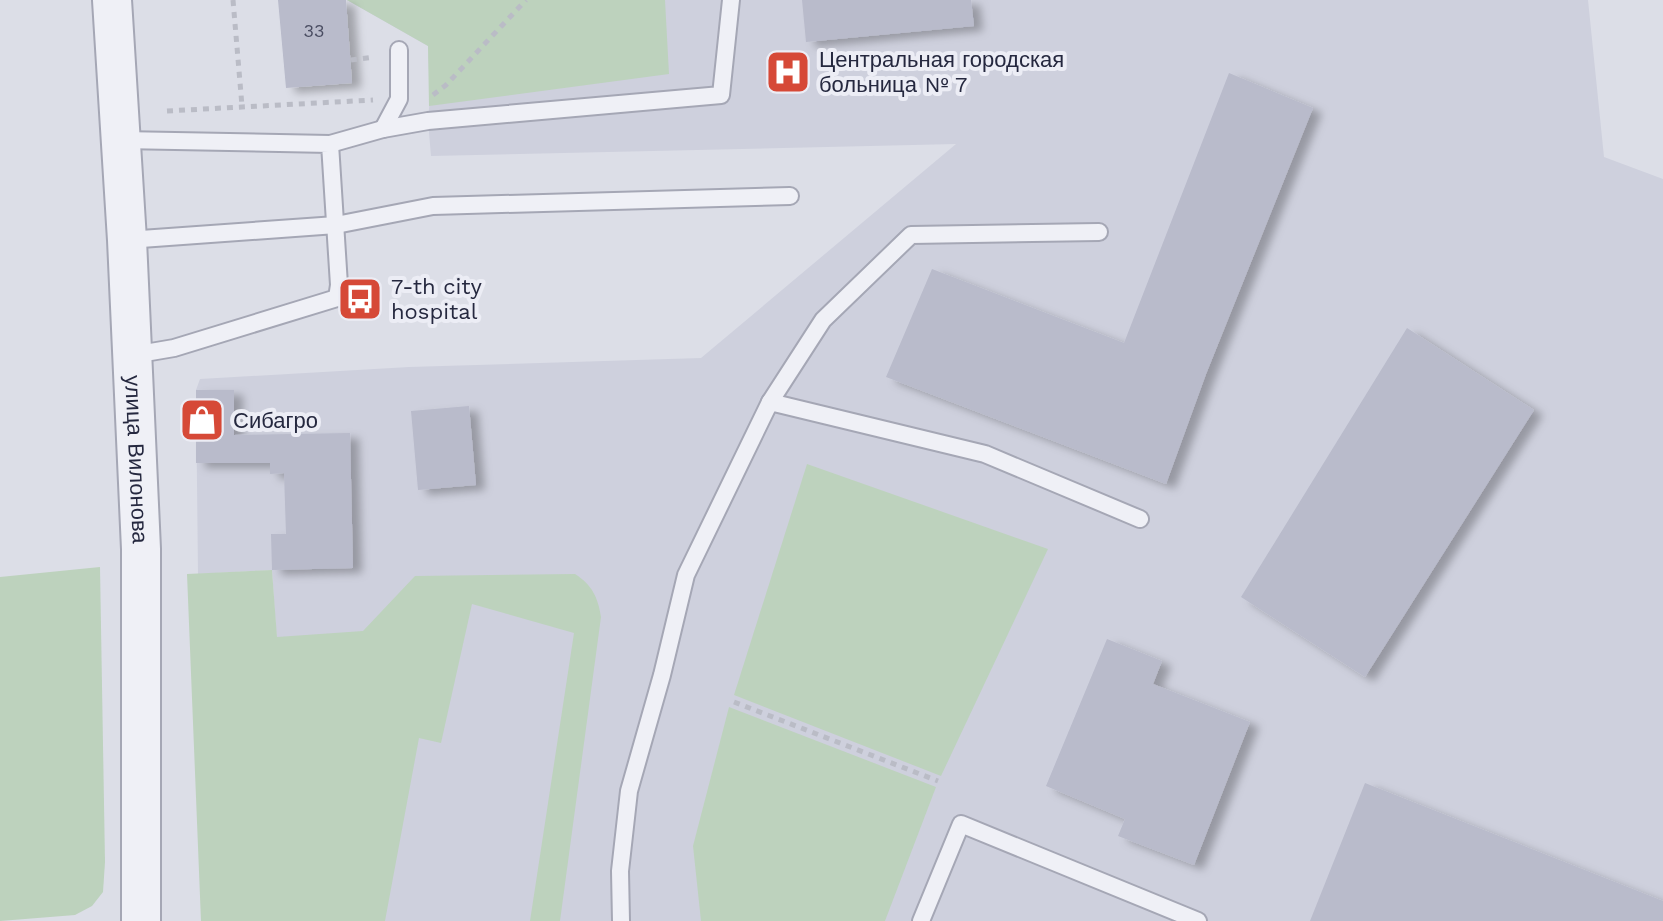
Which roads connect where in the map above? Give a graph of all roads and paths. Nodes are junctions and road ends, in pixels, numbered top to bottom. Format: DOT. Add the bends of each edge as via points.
graph roads {
  1 [pos="112,0"];
  2 [pos="233,0"];
  3 [pos="526,0"];
  4 [pos="731,0"];
  5 [pos="375,45"];
  6 [pos="399,50"];
  7 [pos="351,60"];
  8 [pos="430,97"];
  9 [pos="381,99"];
  10 [pos="242,106"];
  11 [pos="167,111"];
  12 [pos="383,129"];
  13 [pos="121,140"];
  14 [pos="330,144"];
  15 [pos="790,196"];
  16 [pos="336,225"];
  17 [pos="1099,232"];
  18 [pos="127,240"];
  19 [pos="133,355"];
  20 [pos="770,402"];
  21 [pos="1140,519"];
  22 [pos="734,702"];
  23 [pos="938,781"];
  24 [pos="141,921"];
  25 [pos="621,921"];
  26 [pos="921,921"];
  27 [pos="1198,921"];
  1 -- 13 [label="street, улица Вилонова"];
  2 -- 10 [label="path"];
  3 -- 8 [label="path"];
  4 -- 12 [label="lane" via="721,95"];
  5 -- 7 [label="path" via="375,57"];
  6 -- 12 [label="lane" via="399,99"];
  9 -- 10 [label="path"];
  10 -- 11 [label="path"];
  12 -- 14 [label="lane"];
  13 -- 14 [label="lane"];
  13 -- 18 [label="street, улица Вилонова"];
  14 -- 16 [label="lane"];
  15 -- 16 [label="lane" via="433,206"];
  16 -- 18 [label="lane"];
  16 -- 19 [label="lane" via="337,298 174,348"];
  17 -- 20 [label="lane" via="911,235 823,320"];
  18 -- 19 [label="street, улица Вилонова"];
  19 -- 24 [label="street, улица Вилонова" via="141,549"];
  20 -- 21 [label="lane" via="985,454"];
  20 -- 25 [label="lane" via="686,575 629,791 620,871"];
  22 -- 23 [label="path"];
  26 -- 27 [label="lane" via="961,824"];
}
